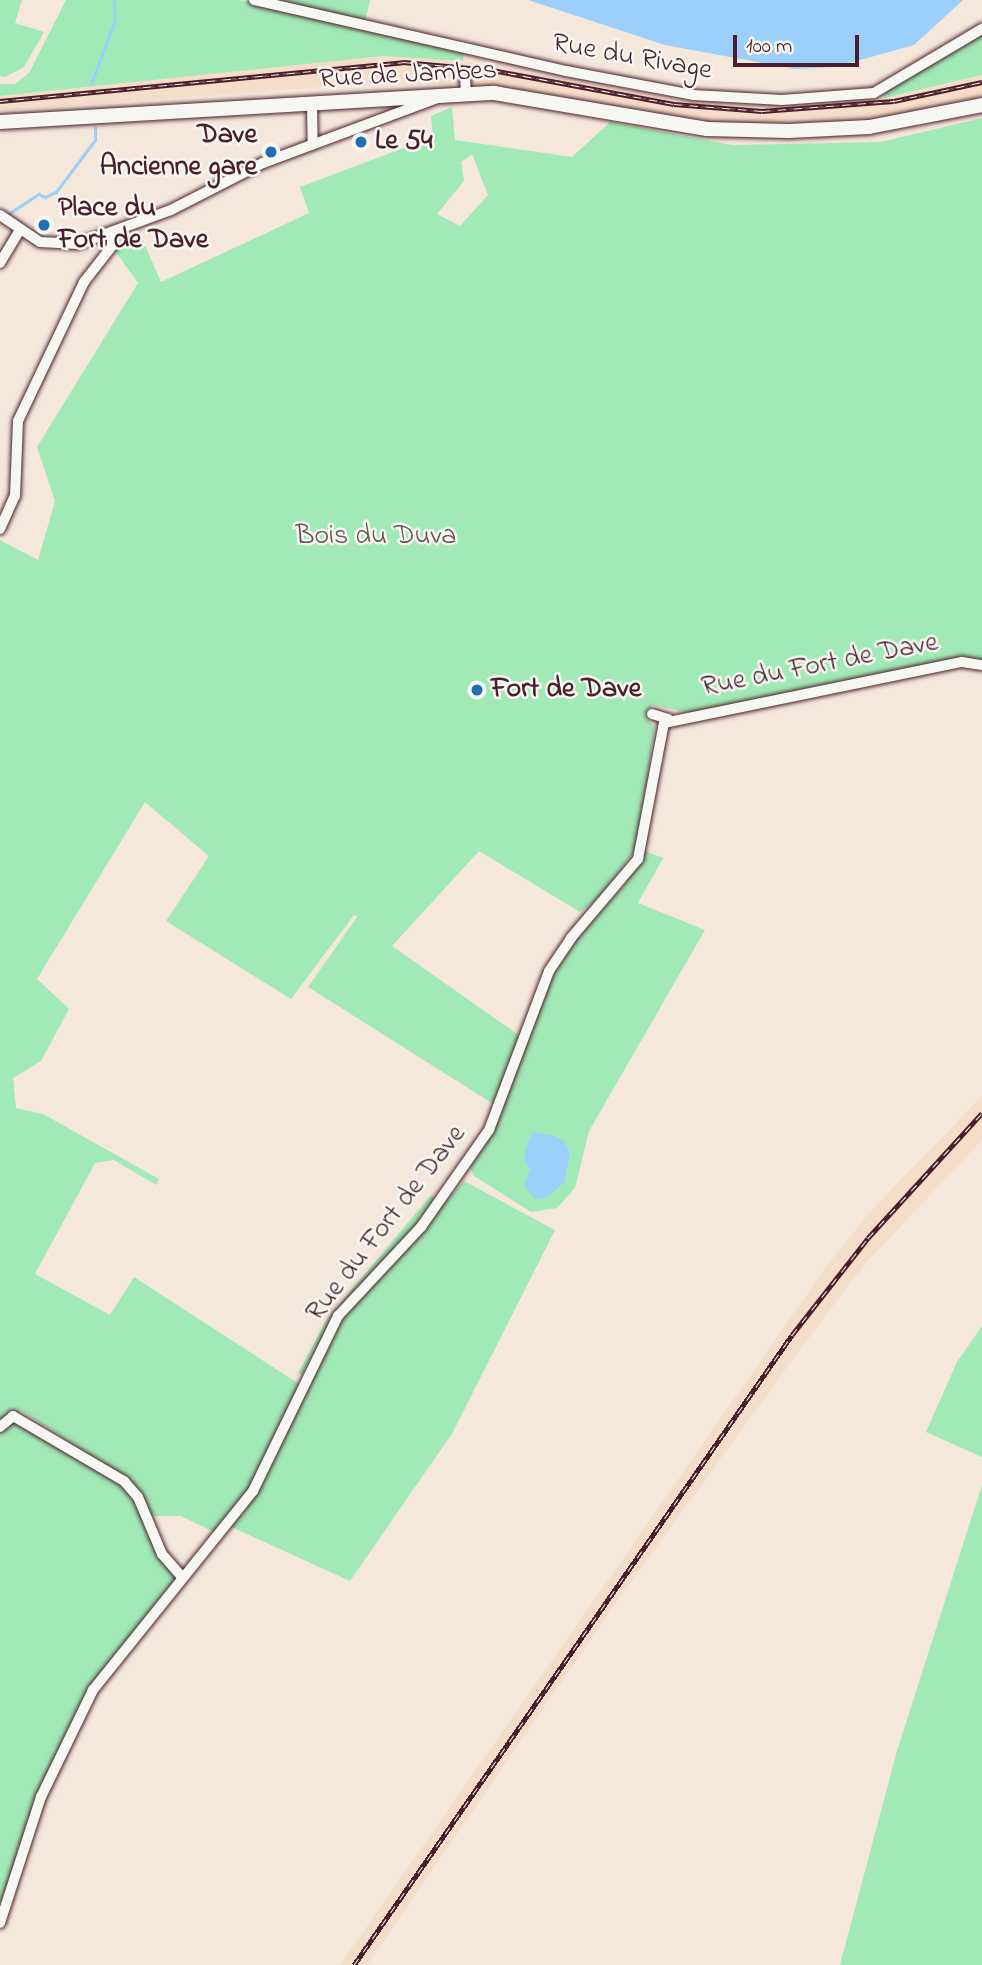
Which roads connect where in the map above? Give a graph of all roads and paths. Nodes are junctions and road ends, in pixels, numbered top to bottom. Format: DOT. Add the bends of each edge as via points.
graph roads {
  1 [pos="254,0"];
  2 [pos="982,29"];
  3 [pos="468,49"];
  4 [pos="466,62"];
  5 [pos="465,76"];
  6 [pos="466,94"];
  7 [pos="442,95"];
  8 [pos="312,105"];
  9 [pos="982,105"];
  10 [pos="0,122"];
  11 [pos="313,144"];
  12 [pos="3,217"];
  13 [pos="19,231"];
  14 [pos="112,234"];
  15 [pos="0,263"];
  16 [pos="0,529"];
  17 [pos="982,665"];
  18 [pos="652,714"];
  19 [pos="668,719"];
  20 [pos="0,1427"];
  21 [pos="182,1577"];
  22 [pos="0,1923"];
  1 -- 3 [label="street, Rue du Rivage"];
  2 -- 3 [label="street, Rue du Rivage" via="874,93 782,100 693,95"];
  3 -- 4 [label="street"];
  5 -- 6 [label="street"];
  6 -- 7 [label="main road, Rue de Jambes"];
  6 -- 9 [label="main road, Rue de Jambes" via="520,96 680,125 748,131 869,127"];
  7 -- 8 [label="main road, Rue de Jambes"];
  7 -- 11 [label="street"];
  8 -- 10 [label="main road, Rue de Jambes"];
  8 -- 11 [label="street"];
  11 -- 14 [label="street"];
  12 -- 13 [label="street"];
  13 -- 14 [label="street" via="40,242 64,246"];
  13 -- 15 [label="street"];
  14 -- 16 [label="street" via="112,246 84,282 18,421 15,496"];
  17 -- 19 [label="street, Rue du Fort de Dave" via="962,662"];
  18 -- 19 [label="street, Rue du Fort de Dave"];
  19 -- 21 [label="street, Rue du Fort de Dave" via="660,737 638,859 570,938 549,971 489,1130 421,1227 338,1317 253,1491"];
  20 -- 21 [label="street" via="13,1416 124,1481 138,1497 162,1554"];
  21 -- 22 [label="street, Rue du Fort de Dave" via="99,1681 63,1745"];
}
